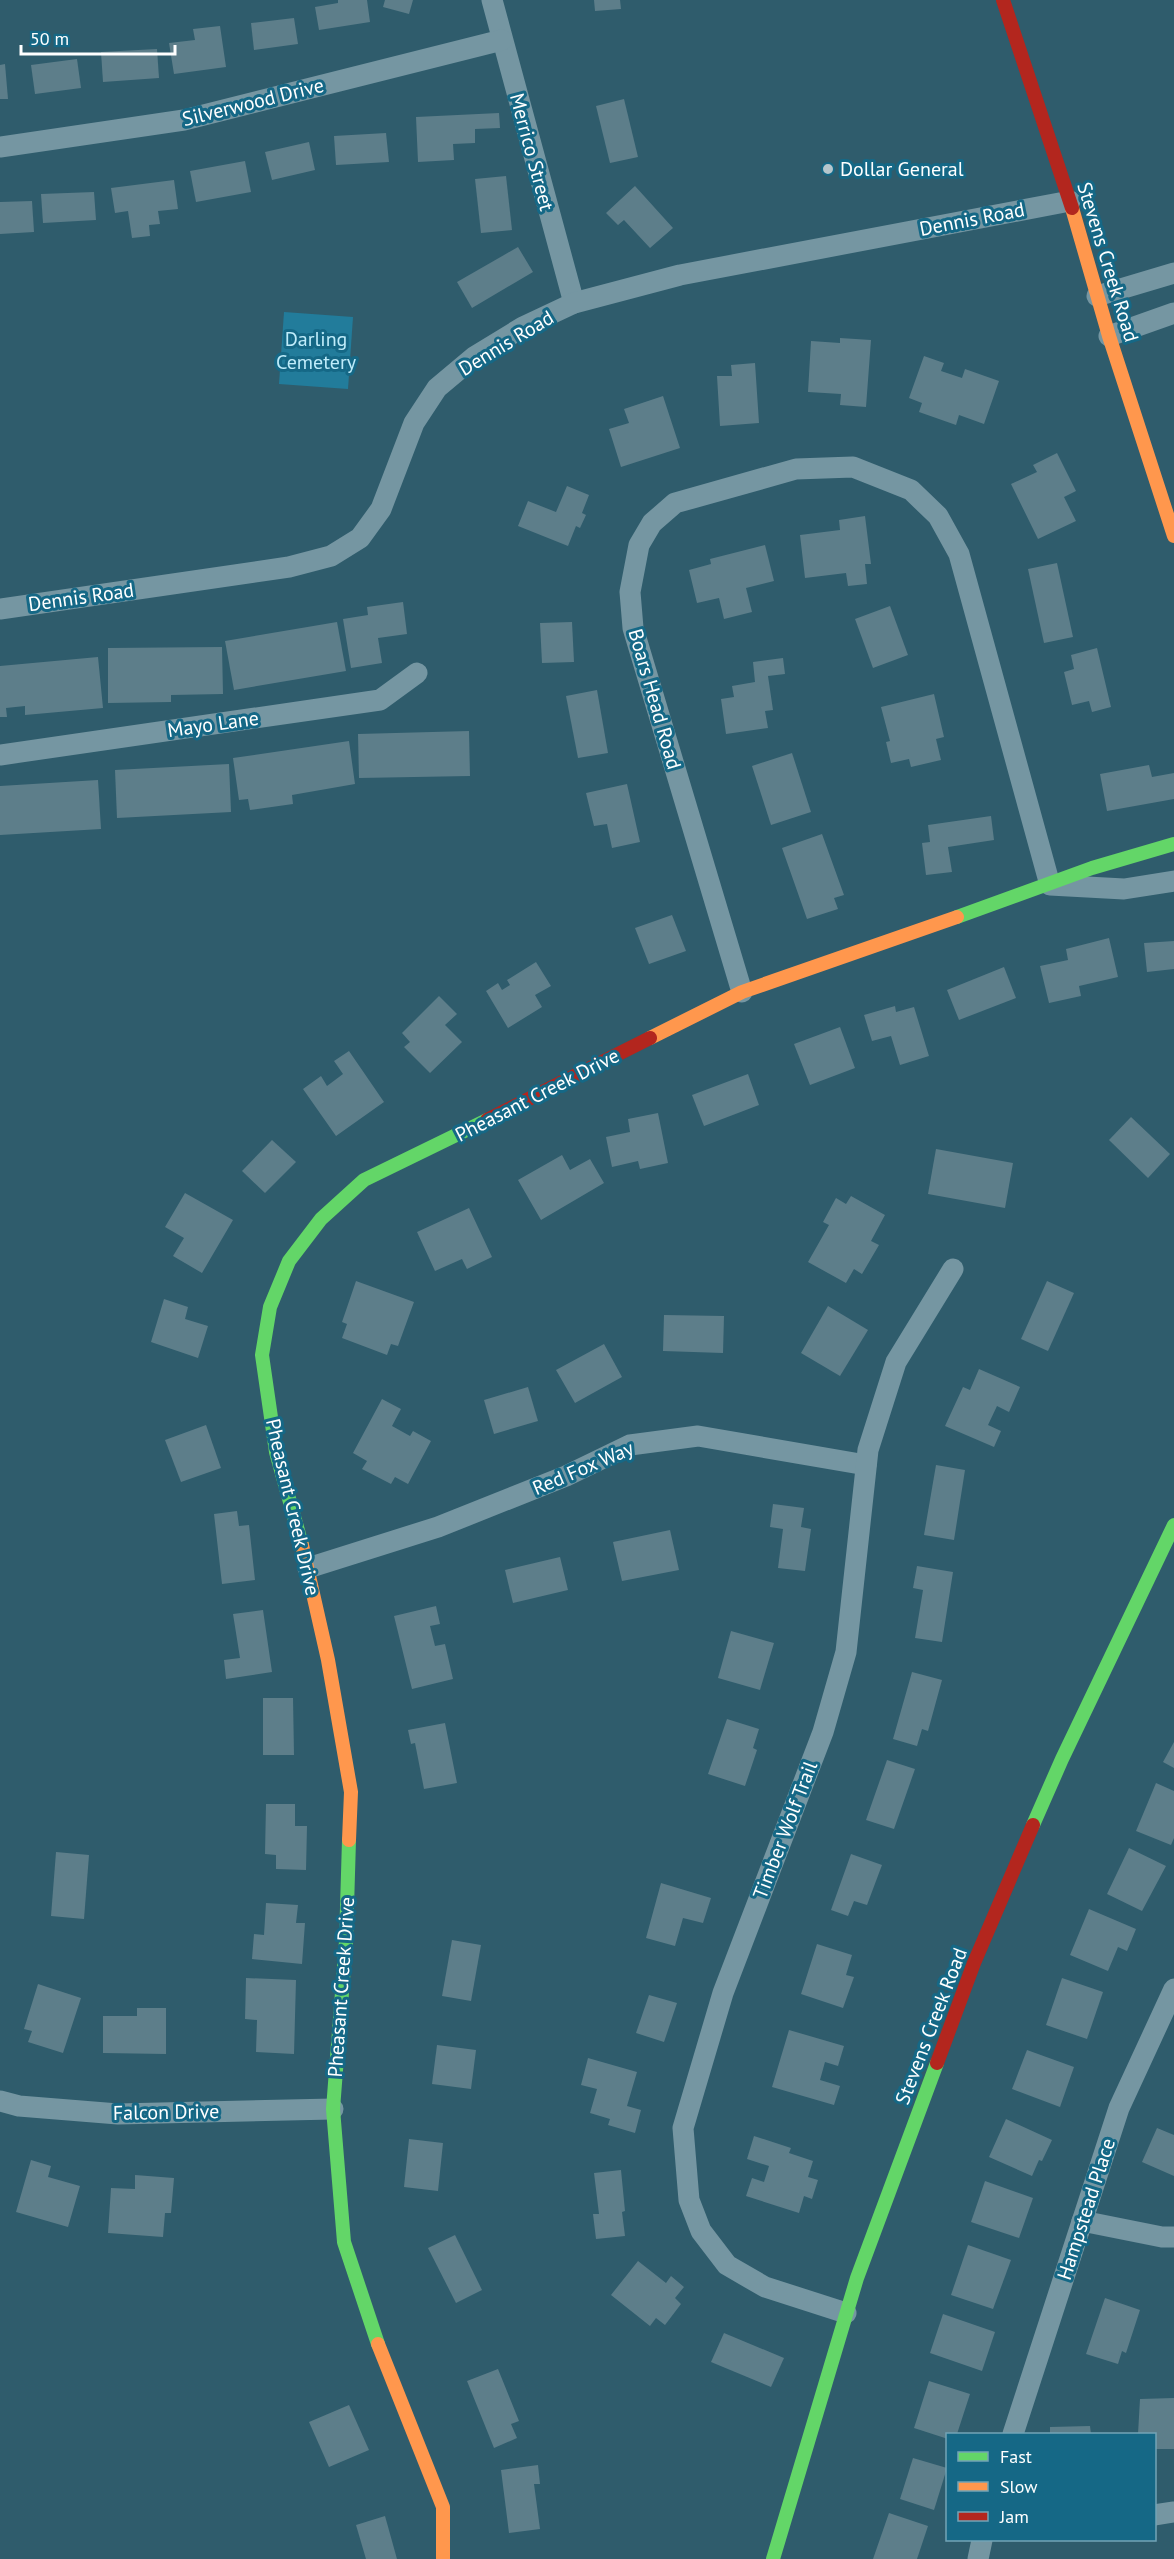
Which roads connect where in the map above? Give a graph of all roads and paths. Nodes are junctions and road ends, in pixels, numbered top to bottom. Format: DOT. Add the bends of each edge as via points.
graph roads {
  1 [pos="492,0"];
  2 [pos="1003,0"];
  3 [pos="502,40"];
  4 [pos="0,147"];
  5 [pos="1070,201"];
  6 [pos="1174,273"];
  7 [pos="1097,296"];
  8 [pos="574,303"];
  9 [pos="1174,312"];
  10 [pos="1109,336"];
  11 [pos="1174,536"];
  12 [pos="0,609"];
  13 [pos="417,673"];
  14 [pos="0,755"];
  15 [pos="1166,846"];
  16 [pos="1170,882"];
  17 [pos="1050,885"];
  18 [pos="742,992"];
  19 [pos="953,1269"];
  20 [pos="866,1465"];
  21 [pos="1174,1525"];
  22 [pos="308,1568"];
  23 [pos="1174,1989"];
  24 [pos="0,2101"];
  25 [pos="333,2109"];
  26 [pos="1082,2221"];
  27 [pos="1174,2237"];
  28 [pos="846,2313"];
  29 [pos="1013,2433"];
  30 [pos="1174,2511"];
  31 [pos="1156,2515"];
  32 [pos="982,2541"];
  33 [pos="443,2559"];
  34 [pos="772,2559"];
  35 [pos="978,2559"];
  1 -- 3 [label="street, Merrico Street"];
  2 -- 5 [label="street, Stevens Creek Road"];
  3 -- 4 [label="street, Silverwood Drive" via="184,120"];
  3 -- 8 [label="street, Merrico Street"];
  5 -- 7 [label="street, Stevens Creek Road"];
  5 -- 8 [label="street, Dennis Road" via="680,275"];
  6 -- 7 [label="street"];
  7 -- 10 [label="street, Stevens Creek Road"];
  8 -- 12 [label="street, Dennis Road" via="523,327 474,357 437,388 414,423 381,509 360,538 331,556 289,567"];
  9 -- 10 [label="street"];
  10 -- 11 [label="street, Stevens Creek Road"];
  13 -- 14 [label="street, Mayo Lane" via="380,700"];
  15 -- 16 [label="street"];
  15 -- 17 [label="street, Pheasant Creek Drive"];
  16 -- 17 [label="street, Pheasant Creek Drive" via="1124,889"];
  17 -- 18 [label="street, Pheasant Creek Drive"];
  17 -- 18 [label="street, Boars Head Road" via="959,554 938,516 911,490 853,467 796,469 675,503 652,523 639,545 630,592 633,628"];
  18 -- 22 [label="street, Pheasant Creek Drive" via="364,1180 314,1228 289,1261 270,1307 262,1355 276,1452"];
  19 -- 20 [label="street, Timber Wolf Trail" via="896,1362"];
  20 -- 22 [label="street, Red Fox Way" via="698,1436 630,1445 566,1476 438,1527"];
  20 -- 28 [label="street, Timber Wolf Trail" via="846,1652 823,1732 723,1993 683,2128 689,2200 701,2231 727,2265 765,2287"];
  21 -- 28 [label="street, Stevens Creek Road" via="1062,1759 974,1963"];
  22 -- 25 [label="street, Pheasant Creek Drive" via="351,1792 346,1941"];
  23 -- 26 [label="street, Hampstead Place" via="1119,2108"];
  24 -- 25 [label="street, Falcon Drive" via="118,2114"];
  25 -- 33 [label="street, Pheasant Creek Drive" via="344,2242 382,2356 443,2508"];
  26 -- 27 [label="street"];
  26 -- 29 [label="street, Hampstead Place"];
  28 -- 34 [label="street, Stevens Creek Road"];
  30 -- 31 [label="street"];
  32 -- 35 [label="street"];
}
